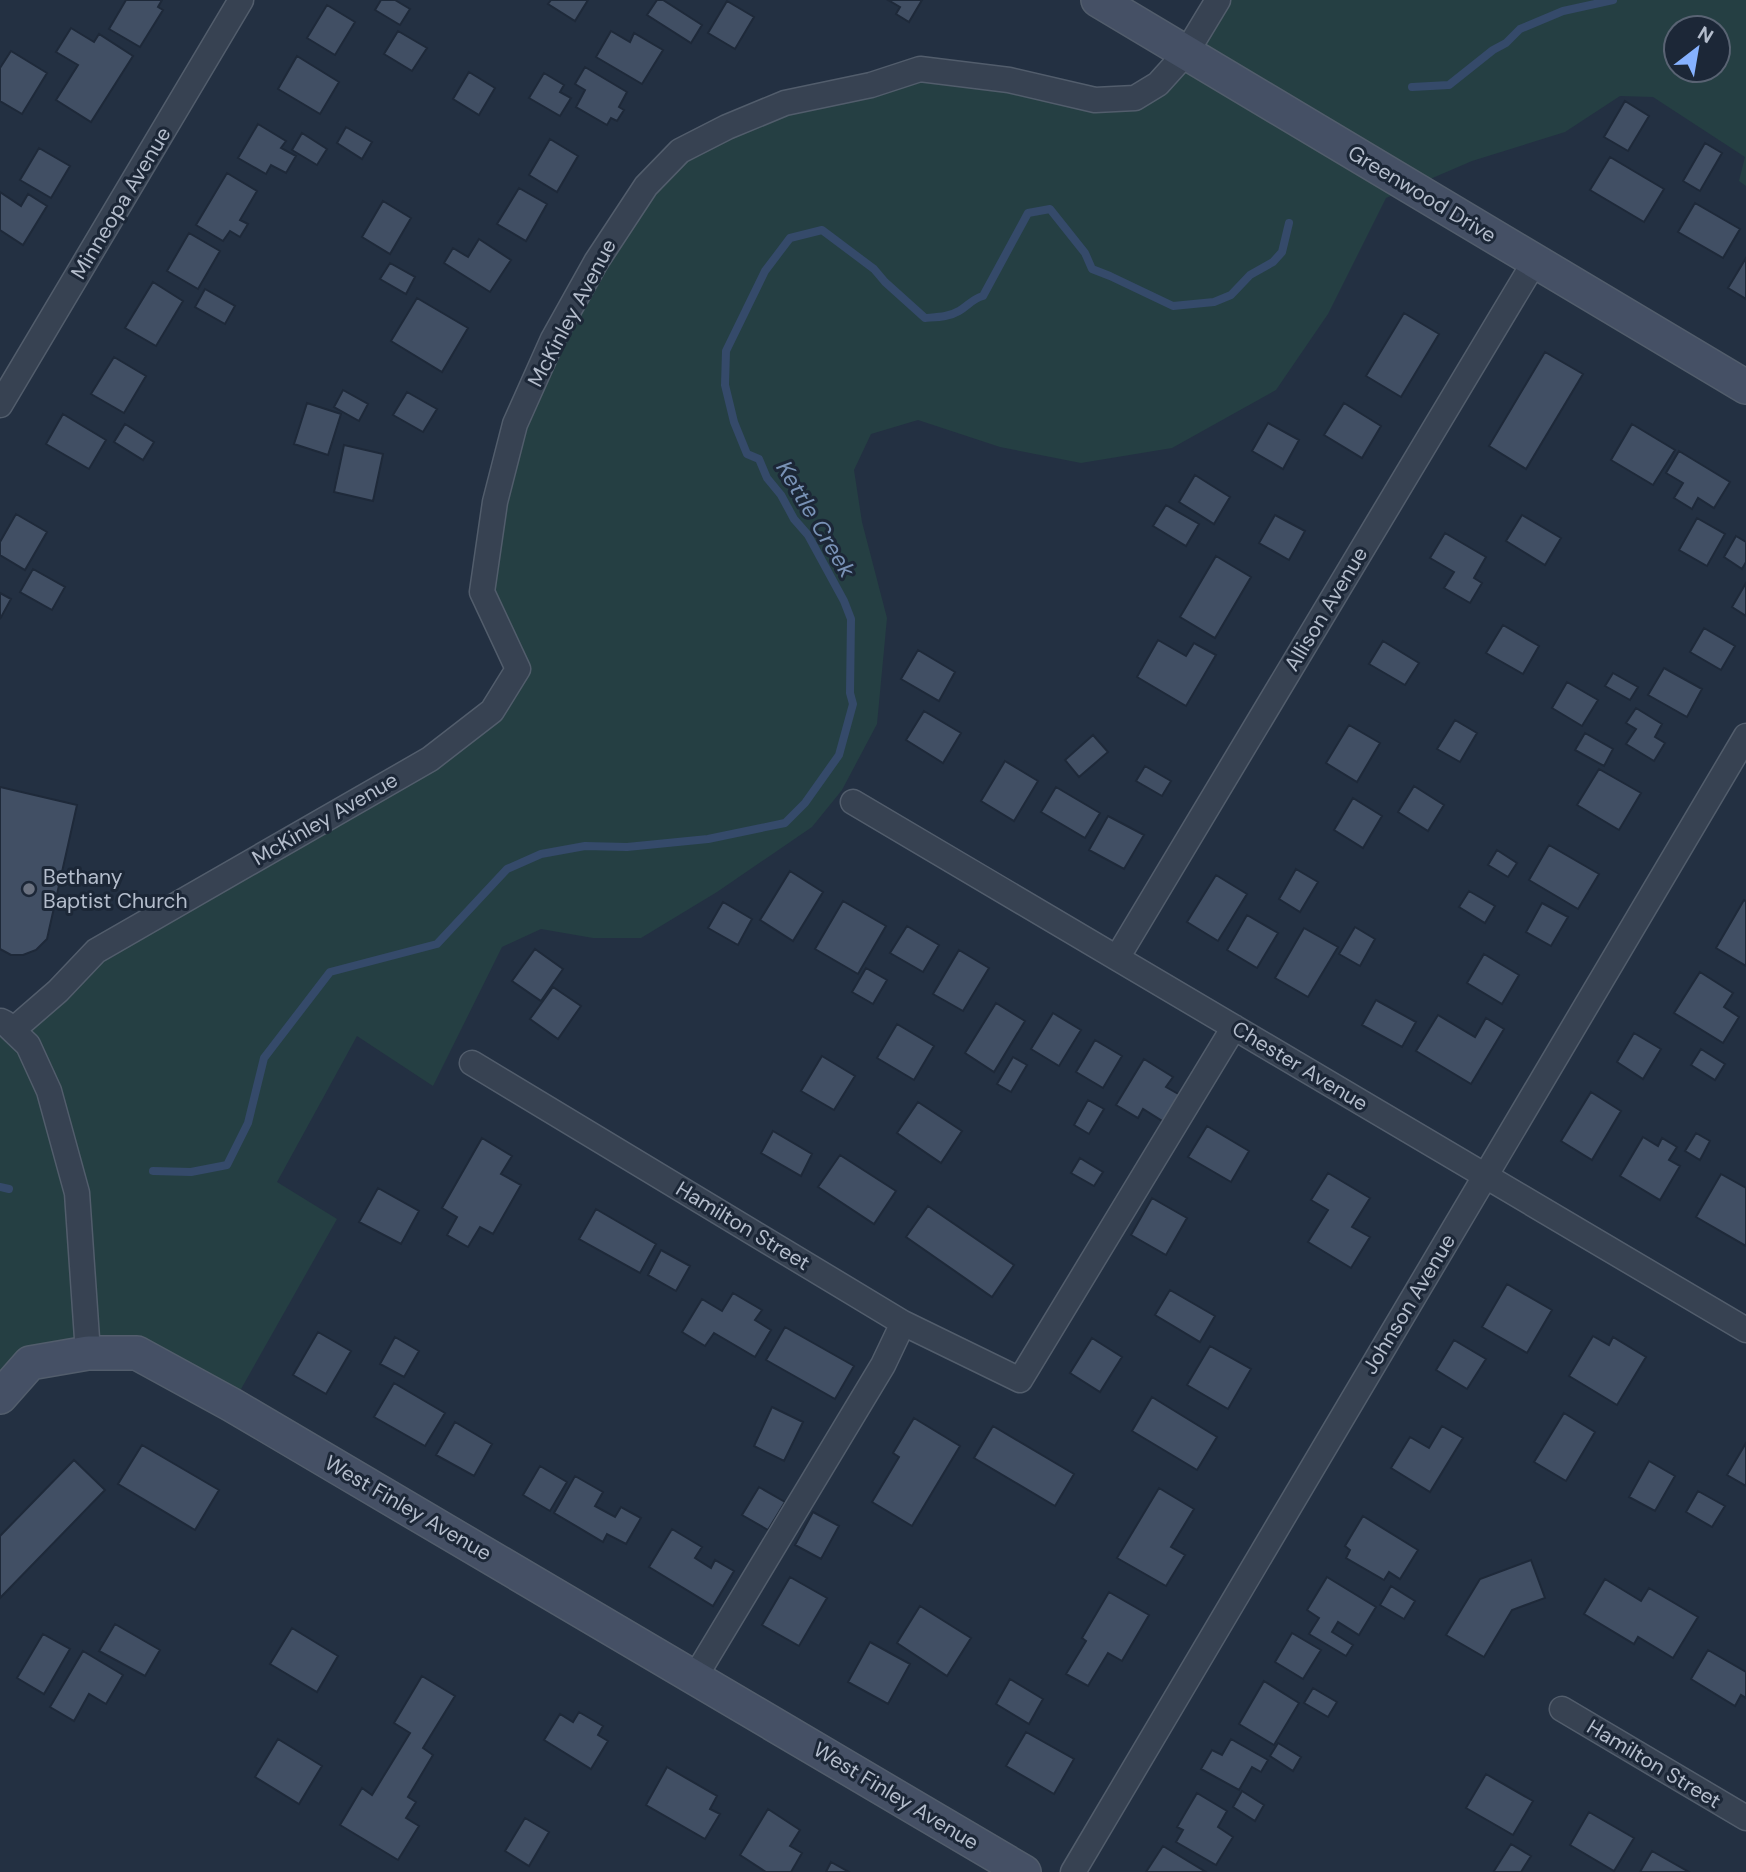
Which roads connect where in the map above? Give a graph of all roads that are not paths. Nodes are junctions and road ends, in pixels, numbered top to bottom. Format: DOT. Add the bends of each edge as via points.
graph roads {
  1 [pos="242,0"];
  2 [pos="1098,0"];
  3 [pos="1217,0"];
  4 [pos="1186,53"];
  5 [pos="1535,261"];
  6 [pos="1746,387"];
  7 [pos="0,405"];
  8 [pos="1746,736"];
  9 [pos="853,802"];
  10 [pos="1117,957"];
  11 [pos="6,1026"];
  12 [pos="1234,1027"];
  13 [pos="472,1063"];
  14 [pos="1486,1176"];
  15 [pos="903,1323"];
  16 [pos="1746,1330"];
  17 [pos="88,1353"];
  18 [pos="0,1397"];
  19 [pos="695,1677"];
  20 [pos="1562,1709"];
  21 [pos="1746,1818"];
  22 [pos="1024,1872"];
  23 [pos="1073,1872"];
  1 -- 7 [label="street, Minneopa Avenue"];
  2 -- 4 [label="main road, Greenwood Drive"];
  3 -- 4 [label="street, McKinley Avenue"];
  4 -- 5 [label="main road, Greenwood Drive"];
  4 -- 11 [label="street, McKinley Avenue" via="1158,84 1135,98 1095,100 1009,80 920,69 872,85 785,103 680,151 646,186 596,262 553,339 515,424 495,502 482,593 518,669 492,710 430,759 96,951 58,991"];
  5 -- 6 [label="main road, Greenwood Drive"];
  5 -- 10 [label="street, Allison Avenue"];
  8 -- 14 [label="street, Johnson Avenue"];
  9 -- 10 [label="street, Chester Avenue"];
  10 -- 12 [label="street, Chester Avenue"];
  11 -- 17 [label="street" via="28,1045 49,1091 77,1193"];
  12 -- 14 [label="street, Chester Avenue"];
  12 -- 15 [label="street, Hamilton Street" via="1020,1380"];
  13 -- 15 [label="street, Hamilton Street"];
  14 -- 16 [label="street, Chester Avenue"];
  14 -- 23 [label="street, Johnson Avenue"];
  15 -- 19 [label="street" via="883,1365"];
  17 -- 18 [label="main road, West Finley Avenue" via="30,1363"];
  17 -- 19 [label="main road, West Finley Avenue" via="137,1353 180,1374"];
  19 -- 22 [label="main road, West Finley Avenue"];
  20 -- 21 [label="street, Hamilton Street"];
}
